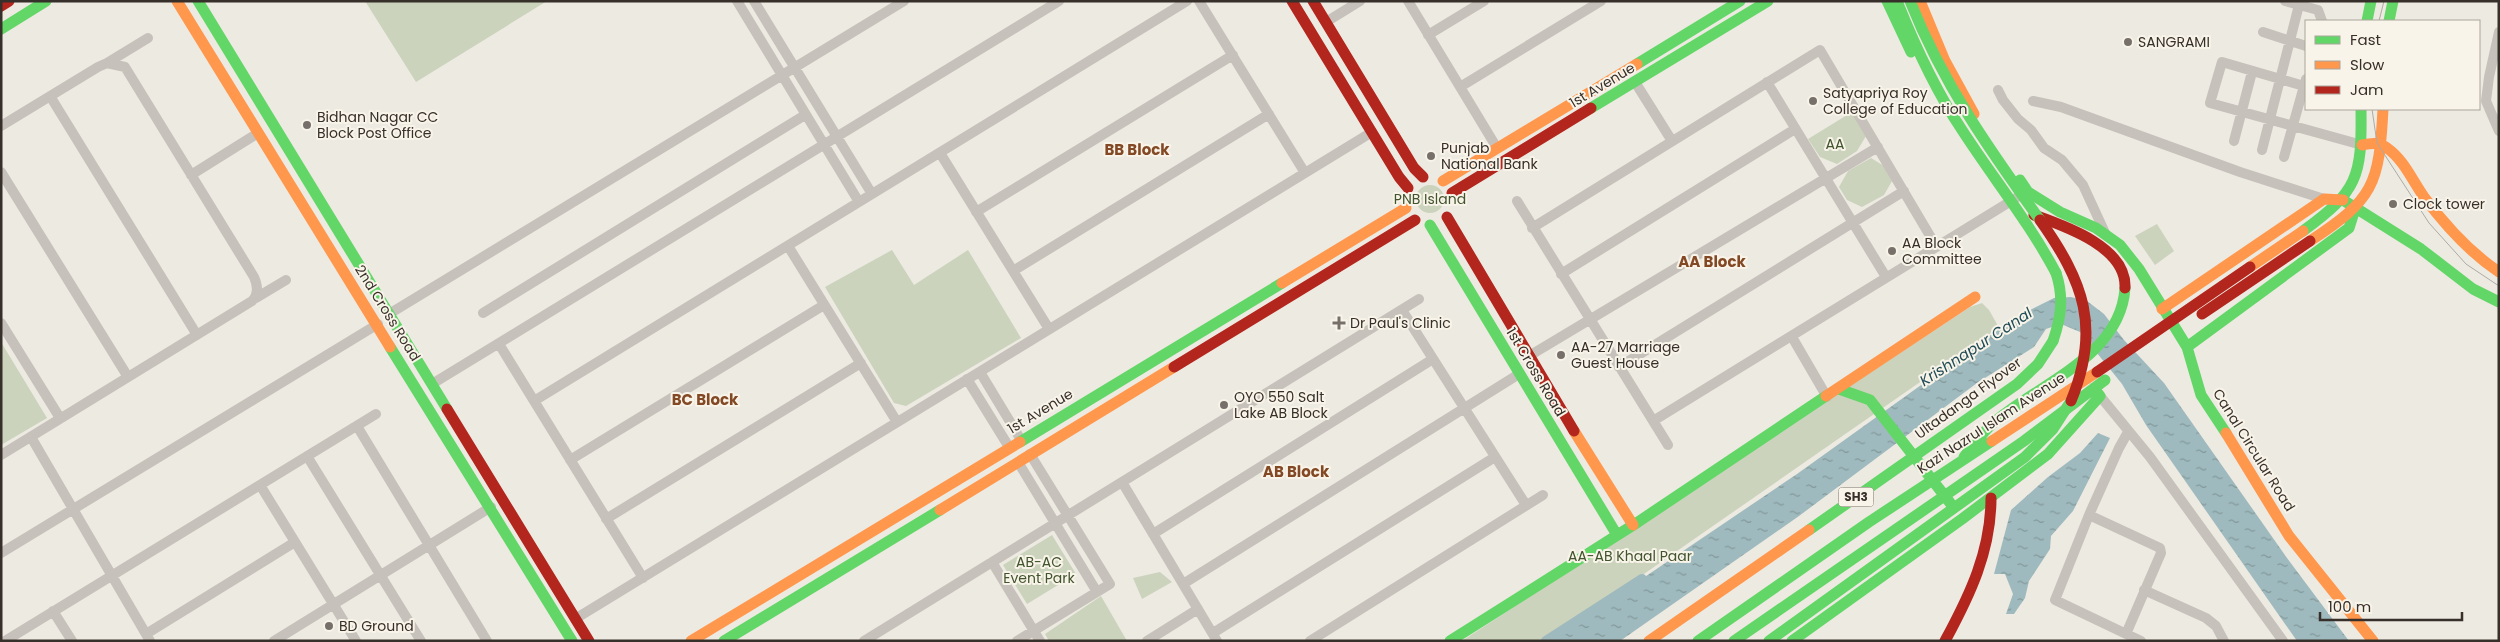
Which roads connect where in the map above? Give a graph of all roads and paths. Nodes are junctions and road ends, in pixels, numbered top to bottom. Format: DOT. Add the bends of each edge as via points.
graph roads {
  1 [pos="10,1"];
  2 [pos="46,1"];
  3 [pos="177,1"];
  4 [pos="198,1"];
  5 [pos="737,1"];
  6 [pos="754,1"];
  7 [pos="904,1"];
  8 [pos="1059,1"];
  9 [pos="1187,1"];
  10 [pos="1199,1"];
  11 [pos="1292,1"];
  12 [pos="1313,1"];
  13 [pos="1360,1"];
  14 [pos="1408,1"];
  15 [pos="1484,1"];
  16 [pos="1601,1"];
  17 [pos="1740,1"];
  18 [pos="1768,1"];
  19 [pos="1887,1"];
  20 [pos="1897,1"];
  21 [pos="1910,1"];
  22 [pos="1920,1"];
  23 [pos="2284,1"];
  24 [pos="2371,1"];
  25 [pos="2393,1"];
  26 [pos="2299,5"];
  27 [pos="2315,5"];
  28 [pos="1,6"];
  29 [pos="2322,20"];
  30 [pos="2367,20"];
  31 [pos="2389,20"];
  32 [pos="1326,22"];
  33 [pos="1,29"];
  34 [pos="2262,32"];
  35 [pos="2499,32"];
  36 [pos="1428,35"];
  37 [pos="148,38"];
  38 [pos="2290,41"];
  39 [pos="2305,46"];
  40 [pos="1232,55"];
  41 [pos="107,63"];
  42 [pos="795,68"];
  43 [pos="2252,72"];
  44 [pos="782,76"];
  45 [pos="2280,80"];
  46 [pos="1635,82"];
  47 [pos="1767,82"];
  48 [pos="2305,83"];
  49 [pos="1460,87"];
  50 [pos="1998,90"];
  51 [pos="50,96"];
  52 [pos="2033,101"];
  53 [pos="2361,110"];
  54 [pos="2383,110"];
  55 [pos="2242,113"];
  56 [pos="805,114"];
  57 [pos="1269,114"];
  58 [pos="1554,114"];
  59 [pos="2270,120"];
  60 [pos="1,126"];
  61 [pos="1562,127"];
  62 [pos="2293,127"];
  63 [pos="1795,129"];
  64 [pos="2499,131"];
  65 [pos="1372,132"];
  66 [pos="258,133"];
  67 [pos="837,137"];
  68 [pos="1672,141"];
  69 [pos="2234,141"];
  70 [pos="2381,144"];
  71 [pos="824,145"];
  72 [pos="2362,145"];
  73 [pos="1878,147"];
  74 [pos="1497,148"];
  75 [pos="2262,150"];
  76 [pos="940,153"];
  77 [pos="2284,157"];
  78 [pos="298,164"];
  79 [pos="1,172"];
  80 [pos="1305,173"];
  81 [pos="283,174"];
  82 [pos="191,175"];
  83 [pos="1422,177"];
  84 [pos="1826,178"];
  85 [pos="1443,181"];
  86 [pos="1408,188"];
  87 [pos="1904,191"];
  88 [pos="2028,192"];
  89 [pos="1452,193"];
  90 [pos="872,194"];
  91 [pos="2324,199"];
  92 [pos="2343,200"];
  93 [pos="1518,201"];
  94 [pos="859,202"];
  95 [pos="2005,204"];
  96 [pos="1406,208"];
  97 [pos="2355,209"];
  98 [pos="976,212"];
  99 [pos="1447,217"];
  100 [pos="1415,220"];
  101 [pos="1853,223"];
  102 [pos="1430,224"];
  103 [pos="1532,228"];
  104 [pos="2106,235"];
  105 [pos="788,246"];
  106 [pos="1936,246"];
  107 [pos="1013,270"];
  108 [pos="2499,272"];
  109 [pos="1561,274"];
  110 [pos="1886,277"];
  111 [pos="286,280"];
  112 [pos="1268,292"];
  113 [pos="1975,297"];
  114 [pos="256,298"];
  115 [pos="1420,299"];
  116 [pos="2499,302"];
  117 [pos="824,305"];
  118 [pos="1276,305"];
  119 [pos="2162,309"];
  120 [pos="1402,310"];
  121 [pos="483,313"];
  122 [pos="389,314"];
  123 [pos="1590,320"];
  124 [pos="1,323"];
  125 [pos="378,324"];
  126 [pos="1049,330"];
  127 [pos="197,335"];
  128 [pos="1792,337"];
  129 [pos="499,344"];
  130 [pos="2187,347"];
  131 [pos="412,351"];
  132 [pos="1529,356"];
  133 [pos="399,358"];
  134 [pos="1433,359"];
  135 [pos="861,364"];
  136 [pos="1619,367"];
  137 [pos="980,372"];
  138 [pos="1519,374"];
  139 [pos="2101,376"];
  140 [pos="128,377"];
  141 [pos="967,379"];
  142 [pos="432,384"];
  143 [pos="1839,389"];
  144 [pos="2097,392"];
  145 [pos="1827,397"];
  146 [pos="534,401"];
  147 [pos="1558,405"];
  148 [pos="1077,407"];
  149 [pos="1464,408"];
  150 [pos="1544,413"];
  151 [pos="376,414"];
  152 [pos="60,418"];
  153 [pos="1085,421"];
  154 [pos="1653,421"];
  155 [pos="897,422"];
  156 [pos="357,426"];
  157 [pos="2128,432"];
  158 [pos="31,436"];
  159 [pos="1021,440"];
  160 [pos="1668,445"];
  161 [pos="1009,447"];
  162 [pos="1,454"];
  163 [pos="1030,454"];
  164 [pos="307,456"];
  165 [pos="1495,457"];
  166 [pos="570,460"];
  167 [pos="1962,460"];
  168 [pos="1018,462"];
  169 [pos="1932,480"];
  170 [pos="1122,482"];
  171 [pos="260,485"];
  172 [pos="1543,494"];
  173 [pos="1944,496"];
  174 [pos="1991,498"];
  175 [pos="1526,505"];
  176 [pos="491,508"];
  177 [pos="72,509"];
  178 [pos="2089,515"];
  179 [pos="1068,516"];
  180 [pos="606,519"];
  181 [pos="1962,519"];
  182 [pos="1055,523"];
  183 [pos="1633,525"];
  184 [pos="1153,534"];
  185 [pos="1618,535"];
  186 [pos="295,542"];
  187 [pos="429,545"];
  188 [pos="1,553"];
  189 [pos="992,562"];
  190 [pos="380,575"];
  191 [pos="110,576"];
  192 [pos="643,578"];
  193 [pos="1183,584"];
  194 [pos="2144,590"];
  195 [pos="559,592"];
  196 [pos="1097,592"];
  197 [pos="547,600"];
  198 [pos="333,603"];
  199 [pos="744,609"];
  200 [pos="1198,609"];
  201 [pos="53,611"];
  202 [pos="575,619"];
  203 [pos="753,623"];
  204 [pos="1034,631"];
  205 [pos="2126,634"];
  206 [pos="148,637"];
  207 [pos="1215,637"];
  208 [pos="5,641"];
  209 [pos="72,641"];
  210 [pos="274,641"];
  211 [pos="356,641"];
  212 [pos="421,641"];
  213 [pos="487,641"];
  214 [pos="572,641"];
  215 [pos="589,641"];
  216 [pos="691,641"];
  217 [pos="724,641"];
  218 [pos="864,641"];
  219 [pos="1017,641"];
  220 [pos="1040,641"];
  221 [pos="1147,641"];
  222 [pos="1310,641"];
  223 [pos="1450,641"];
  224 [pos="1649,641"];
  225 [pos="1698,641"];
  226 [pos="1734,641"];
  227 [pos="1769,641"];
  228 [pos="1792,641"];
  229 [pos="1945,641"];
  230 [pos="2141,641"];
  231 [pos="2224,641"];
  232 [pos="2282,641"];
  233 [pos="2373,641"];
  1 -- 28 [label="main road"];
  2 -- 33 [label="main road"];
  3 -- 66 [label="main road, 2nd Cross Road"];
  4 -- 78 [label="main road, 2nd Cross Road"];
  5 -- 44 [label="street"];
  6 -- 42 [label="street"];
  7 -- 42 [label="street"];
  8 -- 67 [label="street"];
  9 -- 76 [label="street"];
  10 -- 40 [label="street"];
  11 -- 65 [label="main road"];
  12 -- 32 [label="main road"];
  13 -- 32 [label="street"];
  14 -- 36 [label="street"];
  15 -- 36 [label="street"];
  16 -- 49 [label="street"];
  17 -- 58 [label="main road"];
  18 -- 46 [label="main road, 1st Avenue"];
  19 -- 95 [label="main road" via="1952,127"];
  20 -- 224 [label="main road, Ultadanga Flyover / SH3, bridge" via="1925,64 1952,113 2040,242 2056,273 2062,301 2057,331 2043,357 2017,384"];
  21 -- 227 [label="main road, bridge" via="1957,99 2070,267 2085,314 2084,363 2061,419 2026,457"];
  22 -- 88 [label="main road" via="1978,122"];
  23 -- 26 [label="street"];
  24 -- 30 [label="main road"];
  25 -- 31 [label="main road"];
  26 -- 27 [label="street"];
  26 -- 38 [label="street"];
  27 -- 29 [label="street"];
  32 -- 83 [label="main road"];
  34 -- 38 [label="street"];
  35 -- 64 [label="street" via="2486,101"];
  36 -- 49 [label="street"];
  37 -- 41 [label="street"];
  38 -- 39 [label="street"];
  38 -- 45 [label="street"];
  40 -- 57 [label="street"];
  40 -- 98 [label="street"];
  41 -- 51 [label="street"];
  41 -- 82 [label="street" via="119,64 127,70"];
  42 -- 44 [label="street"];
  42 -- 67 [label="street"];
  43 -- 45 [label="street"];
  43 -- 55 [label="street"];
  43 -- 55 [label="street" via="2222,62 2210,103"];
  44 -- 56 [label="street"];
  44 -- 122 [label="street"];
  45 -- 48 [label="street"];
  45 -- 59 [label="street"];
  46 -- 61 [label="main road, 1st Avenue"];
  46 -- 68 [label="street"];
  47 -- 63 [label="street"];
  47 -- 68 [label="street"];
  47 -- 73 [label="street" via="1820,50"];
  48 -- 62 [label="street"];
  49 -- 74 [label="street"];
  50 -- 104 [label="street" via="2018,119 2044,148 2062,160 2083,185"];
  51 -- 60 [label="street"];
  51 -- 127 [label="street"];
  52 -- 91 [label="street" via="2061,107"];
  53 -- 72 [label="main road"];
  54 -- 70 [label="main road"];
  55 -- 59 [label="street"];
  55 -- 69 [label="street"];
  56 -- 71 [label="street"];
  56 -- 121 [label="street"];
  57 -- 80 [label="street"];
  57 -- 107 [label="street"];
  58 -- 61 [label="main road"];
  58 -- 74 [label="main road"];
  59 -- 62 [label="street"];
  59 -- 75 [label="street"];
  61 -- 89 [label="main road, 1st Avenue"];
  62 -- 72 [label="street"];
  62 -- 77 [label="street"];
  63 -- 84 [label="street"];
  63 -- 109 [label="street"];
  65 -- 80 [label="street"];
  65 -- 86 [label="main road"];
  66 -- 81 [label="main road, 2nd Cross Road"];
  66 -- 82 [label="street"];
  67 -- 71 [label="street"];
  67 -- 90 [label="street"];
  68 -- 103 [label="street"];
  70 -- 72 [label="main road"];
  70 -- 97 [label="main road" via="2370,185"];
  70 -- 108 [label="main road" via="2400,160 2454,233"];
  71 -- 94 [label="street"];
  71 -- 129 [label="street"];
  72 -- 92 [label="main road" via="2356,180"];
  73 -- 84 [label="street"];
  73 -- 87 [label="street"];
  74 -- 85 [label="main road"];
  76 -- 90 [label="street"];
  76 -- 98 [label="street"];
  78 -- 81 [label="main road"];
  78 -- 122 [label="main road, 2nd Cross Road"];
  79 -- 140 [label="street"];
  80 -- 126 [label="street"];
  81 -- 125 [label="main road, 2nd Cross Road"];
  82 -- 114 [label="street" via="254,278 258,288"];
  83 -- 85 [label="main road"];
  83 -- 86 [label="main road"];
  84 -- 101 [label="street"];
  84 -- 123 [label="street"];
  85 -- 89 [label="main road"];
  86 -- 96 [label="main road"];
  87 -- 101 [label="street"];
  87 -- 106 [label="street"];
  88 -- 95 [label="street"];
  88 -- 104 [label="main road, Canal Circular Road"];
  89 -- 99 [label="main road" via="1452,206"];
  90 -- 94 [label="street"];
  91 -- 92 [label="main road"];
  91 -- 119 [label="main road"];
  92 -- 97 [label="main road"];
  92 -- 139 [label="main road, Kazi Nazrul Islam Avenue, bridge"];
  93 -- 103 [label="street"];
  94 -- 105 [label="street"];
  95 -- 106 [label="street"];
  95 -- 167 [label="main road" via="2080,234 2106,250 2122,276 2124,290 2120,318 2089,355 1989,427"];
  96 -- 100 [label="main road"];
  96 -- 112 [label="main road, 1st Avenue"];
  97 -- 116 [label="main road" via="2422,249 2473,289"];
  97 -- 130 [label="main road" via="2349,228"];
  97 -- 139 [label="main road, bridge" via="2310,242"];
  98 -- 107 [label="street"];
  99 -- 102 [label="main road"];
  99 -- 132 [label="main road"];
  100 -- 102 [label="main road"];
  100 -- 118 [label="main road"];
  101 -- 110 [label="street"];
  101 -- 136 [label="street"];
  102 -- 138 [label="main road, 1st Cross Road"];
  103 -- 109 [label="street"];
  104 -- 119 [label="main road, Canal Circular Road" via="2120,245 2134,263"];
  105 -- 117 [label="street"];
  105 -- 146 [label="street"];
  106 -- 110 [label="street"];
  107 -- 126 [label="street"];
  109 -- 123 [label="street"];
  110 -- 128 [label="street"];
  111 -- 114 [label="street"];
  112 -- 118 [label="main road"];
  112 -- 148 [label="main road, 1st Avenue"];
  113 -- 143 [label="main road"];
  114 -- 127 [label="street"];
  115 -- 120 [label="street"];
  117 -- 135 [label="street"];
  117 -- 166 [label="street"];
  118 -- 153 [label="main road"];
  119 -- 130 [label="main road, Canal Circular Road"];
  120 -- 134 [label="street"];
  120 -- 170 [label="street"];
  122 -- 131 [label="main road, 2nd Cross Road"];
  123 -- 132 [label="street"];
  123 -- 136 [label="street"];
  124 -- 152 [label="street"];
  125 -- 133 [label="main road, 2nd Cross Road"];
  125 -- 177 [label="street"];
  126 -- 137 [label="street"];
  127 -- 140 [label="street"];
  128 -- 145 [label="street"];
  128 -- 154 [label="street"];
  129 -- 142 [label="street"];
  129 -- 146 [label="street"];
  130 -- 233 [label="main road, Canal Circular Road" via="2202,395 2289,536"];
  131 -- 133 [label="main road"];
  131 -- 142 [label="main road, 2nd Cross Road"];
  132 -- 147 [label="main road"];
  133 -- 176 [label="main road, 2nd Cross Road"];
  134 -- 149 [label="street"];
  134 -- 184 [label="street"];
  135 -- 155 [label="street"];
  135 -- 180 [label="street"];
  136 -- 154 [label="street"];
  137 -- 141 [label="street"];
  137 -- 159 [label="street"];
  138 -- 149 [label="street"];
  138 -- 150 [label="main road, 1st Cross Road"];
  139 -- 144 [label="main road, Kazi Nazrul Islam Avenue"];
  139 -- 167 [label="main road, Kazi Nazrul Islam Avenue"];
  140 -- 152 [label="street"];
  141 -- 155 [label="street"];
  141 -- 161 [label="street"];
  142 -- 195 [label="main road, 2nd Cross Road"];
  143 -- 145 [label="main road"];
  143 -- 169 [label="main road" via="1870,400"];
  144 -- 157 [label="street"];
  144 -- 173 [label="main road, Kazi Nazrul Islam Avenue"];
  144 -- 174 [label="main road, Kazi Nazrul Islam Avenue" via="2048,454"];
  145 -- 183 [label="main road"];
  146 -- 166 [label="street"];
  147 -- 150 [label="main road"];
  147 -- 183 [label="main road"];
  148 -- 153 [label="main road"];
  148 -- 159 [label="main road, 1st Avenue"];
  149 -- 165 [label="street"];
  149 -- 193 [label="street"];
  150 -- 185 [label="main road, 1st Cross Road"];
  151 -- 156 [label="street"];
  152 -- 158 [label="street"];
  153 -- 163 [label="main road"];
  154 -- 160 [label="street"];
  155 -- 192 [label="street"];
  156 -- 164 [label="street"];
  156 -- 187 [label="street"];
  157 -- 178 [label="street"];
  157 -- 232 [label="street" via="2155,464"];
  158 -- 162 [label="street"];
  158 -- 177 [label="street"];
  159 -- 161 [label="main road, 1st Avenue"];
  161 -- 199 [label="main road, 1st Avenue"];
  163 -- 168 [label="main road"];
  163 -- 179 [label="street"];
  164 -- 171 [label="street"];
  164 -- 190 [label="street"];
  165 -- 175 [label="street"];
  165 -- 207 [label="street"];
  166 -- 180 [label="street"];
  167 -- 169 [label="main road, Kazi Nazrul Islam Avenue"];
  168 -- 182 [label="street"];
  168 -- 203 [label="main road"];
  169 -- 173 [label="main road"];
  169 -- 225 [label="main road, Kazi Nazrul Islam Avenue"];
  170 -- 179 [label="street"];
  170 -- 184 [label="street"];
  171 -- 186 [label="street"];
  171 -- 191 [label="street"];
  172 -- 175 [label="street"];
  173 -- 181 [label="main road"];
  173 -- 226 [label="main road, Kazi Nazrul Islam Avenue"];
  174 -- 181 [label="main road, Kazi Nazrul Islam Avenue"];
  174 -- 229 [label="main road" via="1987,546 1967,602"];
  175 -- 222 [label="street"];
  176 -- 187 [label="street"];
  176 -- 197 [label="main road, 2nd Cross Road"];
  177 -- 188 [label="street"];
  177 -- 191 [label="street"];
  178 -- 194 [label="street" via="2160,548 2161,553"];
  178 -- 205 [label="street" via="2055,600"];
  179 -- 182 [label="street"];
  179 -- 196 [label="street" via="1110,584"];
  180 -- 192 [label="street"];
  181 -- 228 [label="main road, Kazi Nazrul Islam Avenue"];
  182 -- 189 [label="street"];
  182 -- 196 [label="street"];
  183 -- 185 [label="main road"];
  184 -- 193 [label="street"];
  185 -- 223 [label="main road"];
  186 -- 198 [label="street"];
  186 -- 206 [label="street"];
  187 -- 190 [label="street"];
  187 -- 213 [label="street"];
  189 -- 204 [label="street"];
  189 -- 218 [label="street"];
  190 -- 198 [label="street"];
  190 -- 212 [label="street"];
  191 -- 201 [label="street"];
  191 -- 206 [label="street"];
  192 -- 202 [label="street"];
  193 -- 200 [label="street"];
  194 -- 205 [label="street"];
  194 -- 231 [label="street" via="2206,618 2216,626"];
  195 -- 197 [label="main road"];
  195 -- 202 [label="main road, 2nd Cross Road"];
  196 -- 204 [label="street"];
  197 -- 214 [label="main road, 2nd Cross Road"];
  198 -- 210 [label="street"];
  198 -- 211 [label="street"];
  199 -- 203 [label="main road"];
  199 -- 216 [label="main road, 1st Avenue"];
  200 -- 207 [label="street"];
  200 -- 221 [label="street"];
  201 -- 208 [label="street"];
  201 -- 209 [label="street"];
  202 -- 215 [label="main road, 2nd Cross Road"];
  203 -- 217 [label="main road"];
  204 -- 219 [label="street"];
  204 -- 220 [label="street"];
  205 -- 230 [label="street"];
}
